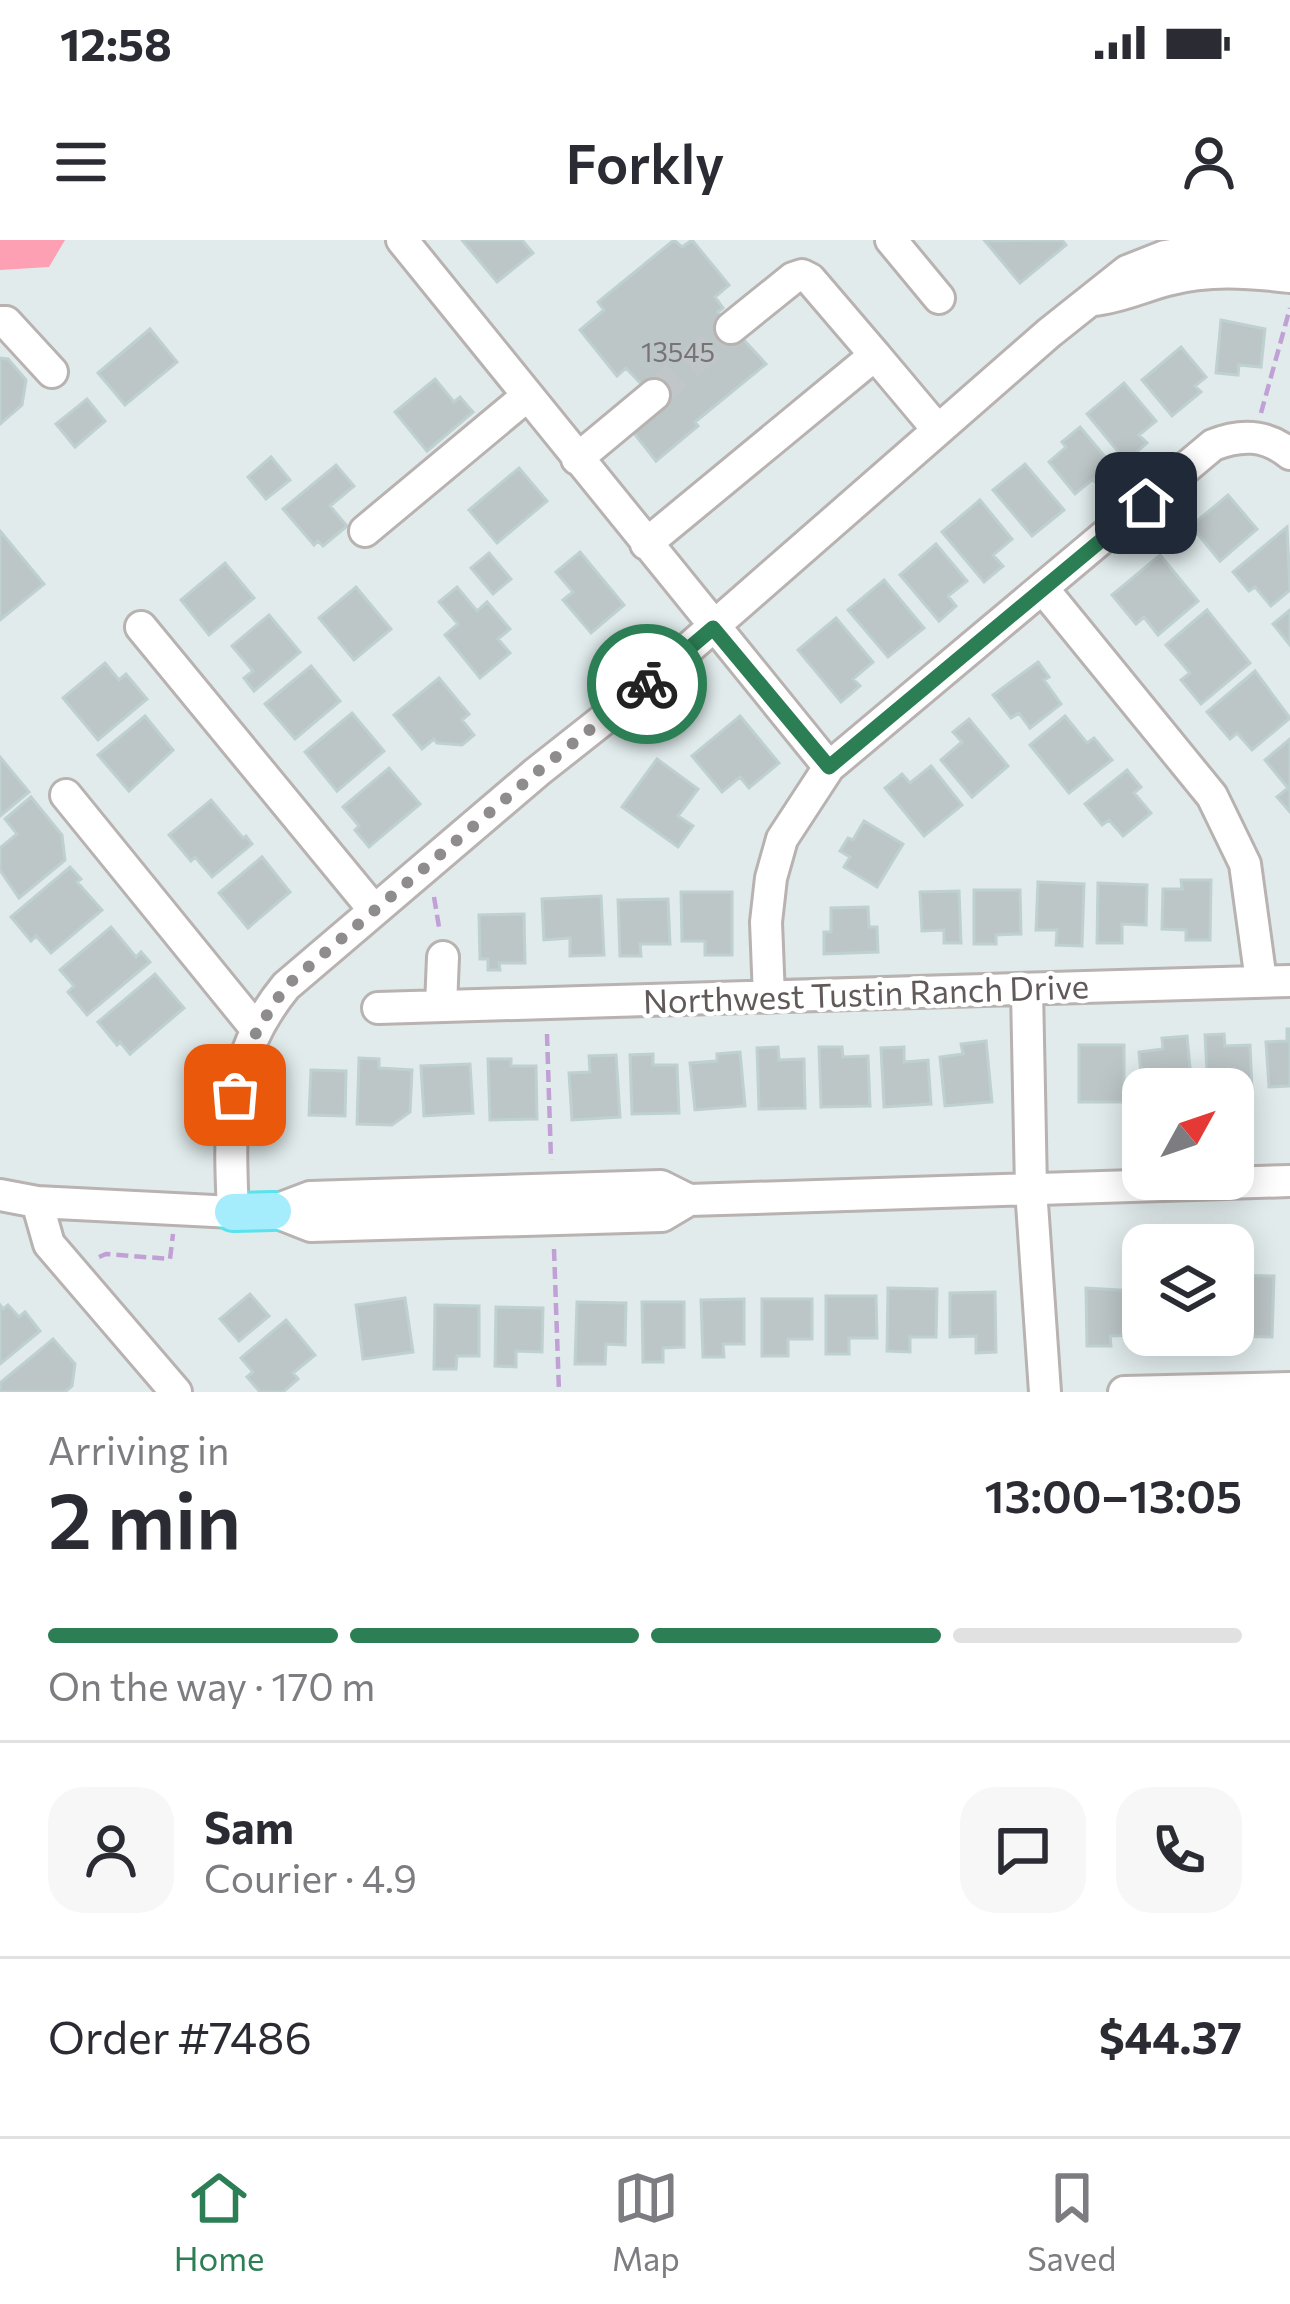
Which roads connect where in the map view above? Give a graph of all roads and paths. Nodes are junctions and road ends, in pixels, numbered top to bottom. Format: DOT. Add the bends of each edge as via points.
graph roads {
  1 [pos="402,240"];
  2 [pos="891,240"];
  3 [pos="1221,244"];
  4 [pos="1289,244"];
  5 [pos="1290,277"];
  6 [pos="939,298"];
  7 [pos="1094,300"];
  8 [pos="1290,308"];
  9 [pos="0,322"];
  10 [pos="731,328"];
  11 [pos="875,355"];
  12 [pos="52,372"];
  13 [pos="527,395"];
  14 [pos="654,395"];
  15 [pos="938,430"];
  16 [pos="1254,436"];
  17 [pos="1290,454"];
  18 [pos="578,459"];
  19 [pos="365,531"];
  20 [pos="646,544"];
  21 [pos="1044,590"];
  22 [pos="141,627"];
  23 [pos="713,628"];
  24 [pos="829,767"];
  25 [pos="66,795"];
  26 [pos="421,870"];
  27 [pos="374,910"];
  28 [pos="443,957"];
  29 [pos="1276,981"];
  30 [pos="1027,990"];
  31 [pos="769,997"];
  32 [pos="546,1004"];
  33 [pos="441,1006"];
  34 [pos="378,1008"];
  35 [pos="257,1030"];
  36 [pos="1290,1181"];
  37 [pos="1031,1189"];
  38 [pos="0,1195"];
  39 [pos="37,1202"];
  40 [pos="552,1204"];
  41 [pos="176,1211"];
  42 [pos="273,1211"];
  43 [pos="233,1212"];
  44 [pos="81,1281"];
  45 [pos="1290,1388"];
  46 [pos="176,1392"];
  47 [pos="559,1392"];
  48 [pos="1046,1392"];
  49 [pos="1124,1392"];
  1 -- 13 [label="street"];
  2 -- 6 [label="street"];
  3 -- 4 [label="street"];
  3 -- 7 [label="street" via="1127,271"];
  5 -- 7 [label="street" via="1206,272"];
  7 -- 15 [label="street"];
  8 -- 16 [label="path"];
  9 -- 12 [label="street"];
  10 -- 11 [label="street" via="802,275"];
  11 -- 15 [label="street"];
  11 -- 20 [label="street"];
  13 -- 18 [label="street"];
  13 -- 19 [label="street"];
  14 -- 18 [label="street"];
  15 -- 23 [label="street"];
  16 -- 17 [label="street"];
  16 -- 21 [label="street" via="1214,446"];
  18 -- 20 [label="street"];
  20 -- 23 [label="street"];
  21 -- 24 [label="street"];
  21 -- 29 [label="street" via="1212,796 1245,864"];
  22 -- 27 [label="street"];
  23 -- 24 [label="street"];
  23 -- 26 [label="street"];
  24 -- 31 [label="street" via="782,839 771,878"];
  25 -- 35 [label="street"];
  26 -- 27 [label="street"];
  26 -- 28 [label="path" via="436,901"];
  27 -- 35 [label="street" via="286,986"];
  28 -- 33 [label="street"];
  29 -- 30 [label="street, Northwest Tustin Ranch Drive"];
  30 -- 31 [label="street, Northwest Tustin Ranch Drive"];
  30 -- 37 [label="street"];
  31 -- 32 [label="street, Northwest Tustin Ranch Drive"];
  32 -- 33 [label="street, Northwest Tustin Ranch Drive"];
  32 -- 40 [label="path"];
  33 -- 34 [label="street, Northwest Tustin Ranch Drive"];
  35 -- 43 [label="street" via="229,1127"];
  36 -- 37 [label="street"];
  37 -- 40 [label="street" via="689,1200 662,1216"];
  37 -- 48 [label="street"];
  38 -- 39 [label="street"];
  39 -- 41 [label="street"];
  39 -- 44 [label="street" via="49,1244"];
  40 -- 42 [label="street" via="311,1226"];
  40 -- 47 [label="path"];
  41 -- 43 [label="street"];
  41 -- 44 [label="path" via="170,1259 106,1254"];
  42 -- 43 [label="main road"];
  44 -- 46 [label="street"];
  45 -- 49 [label="street"];
}
